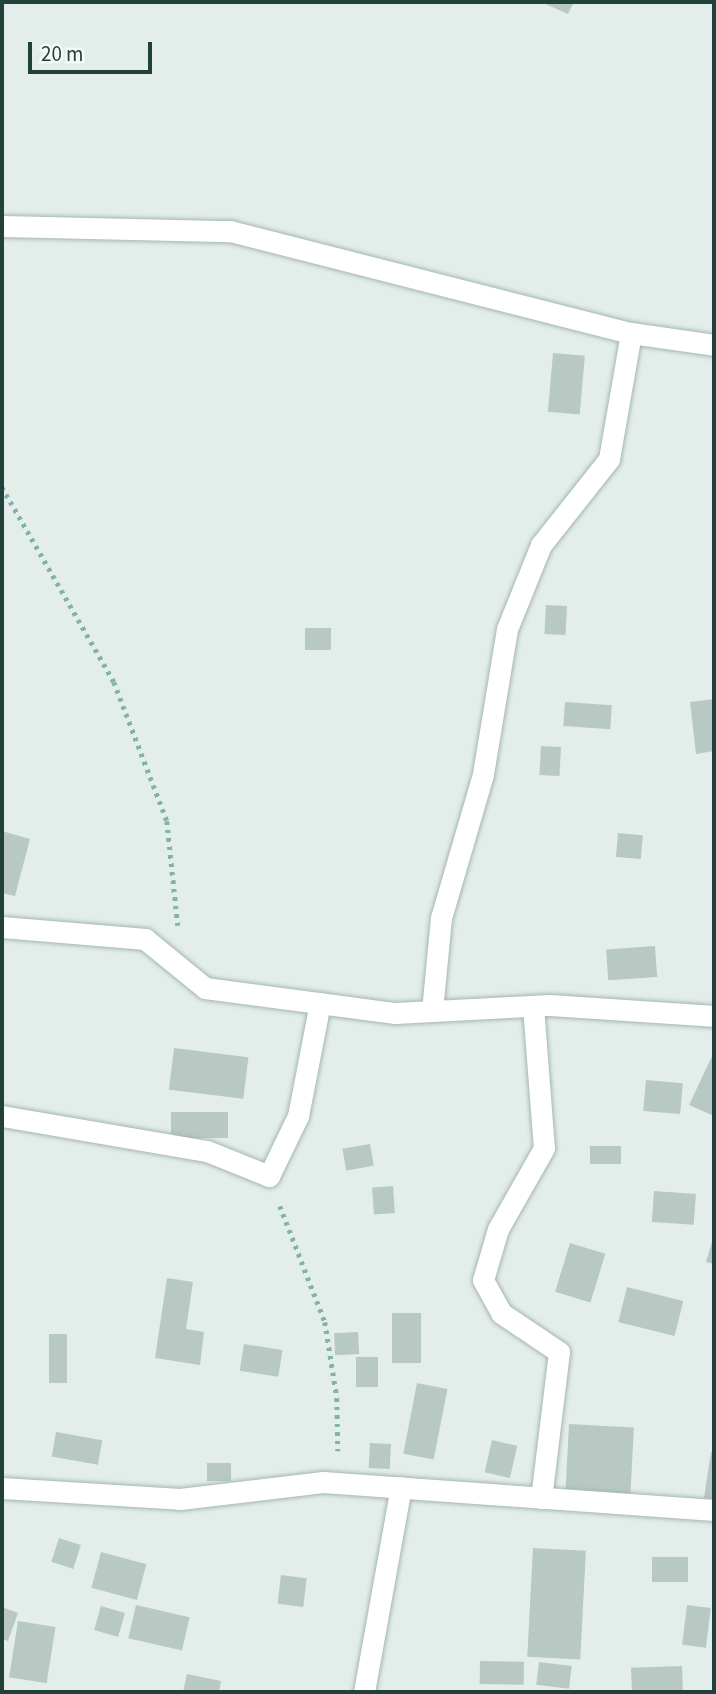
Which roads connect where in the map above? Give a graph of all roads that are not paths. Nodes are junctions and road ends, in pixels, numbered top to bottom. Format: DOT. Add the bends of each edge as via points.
graph roads {
  1 [pos="2,226"];
  2 [pos="631,333"];
  3 [pos="714,345"];
  4 [pos="2,927"];
  5 [pos="320,1003"];
  6 [pos="533,1006"];
  7 [pos="432,1011"];
  8 [pos="714,1016"];
  9 [pos="2,1116"];
  10 [pos="2,1488"];
  11 [pos="401,1488"];
  12 [pos="541,1497"];
  13 [pos="714,1510"];
  14 [pos="364,1692"];
  1 -- 2 [label="street" via="230,231"];
  2 -- 3 [label="street"];
  2 -- 7 [label="street" via="609,459 541,545 507,629 483,774 441,918"];
  4 -- 5 [label="street" via="145,939 205,988"];
  5 -- 7 [label="street" via="395,1013"];
  5 -- 9 [label="street" via="298,1116 269,1176 207,1151"];
  6 -- 7 [label="street"];
  6 -- 8 [label="street"];
  6 -- 12 [label="street" via="544,1149 498,1229 483,1280 501,1313 559,1352"];
  10 -- 11 [label="street" via="180,1499 340,1483"];
  11 -- 12 [label="street"];
  11 -- 14 [label="street"];
  12 -- 13 [label="street"];
}
